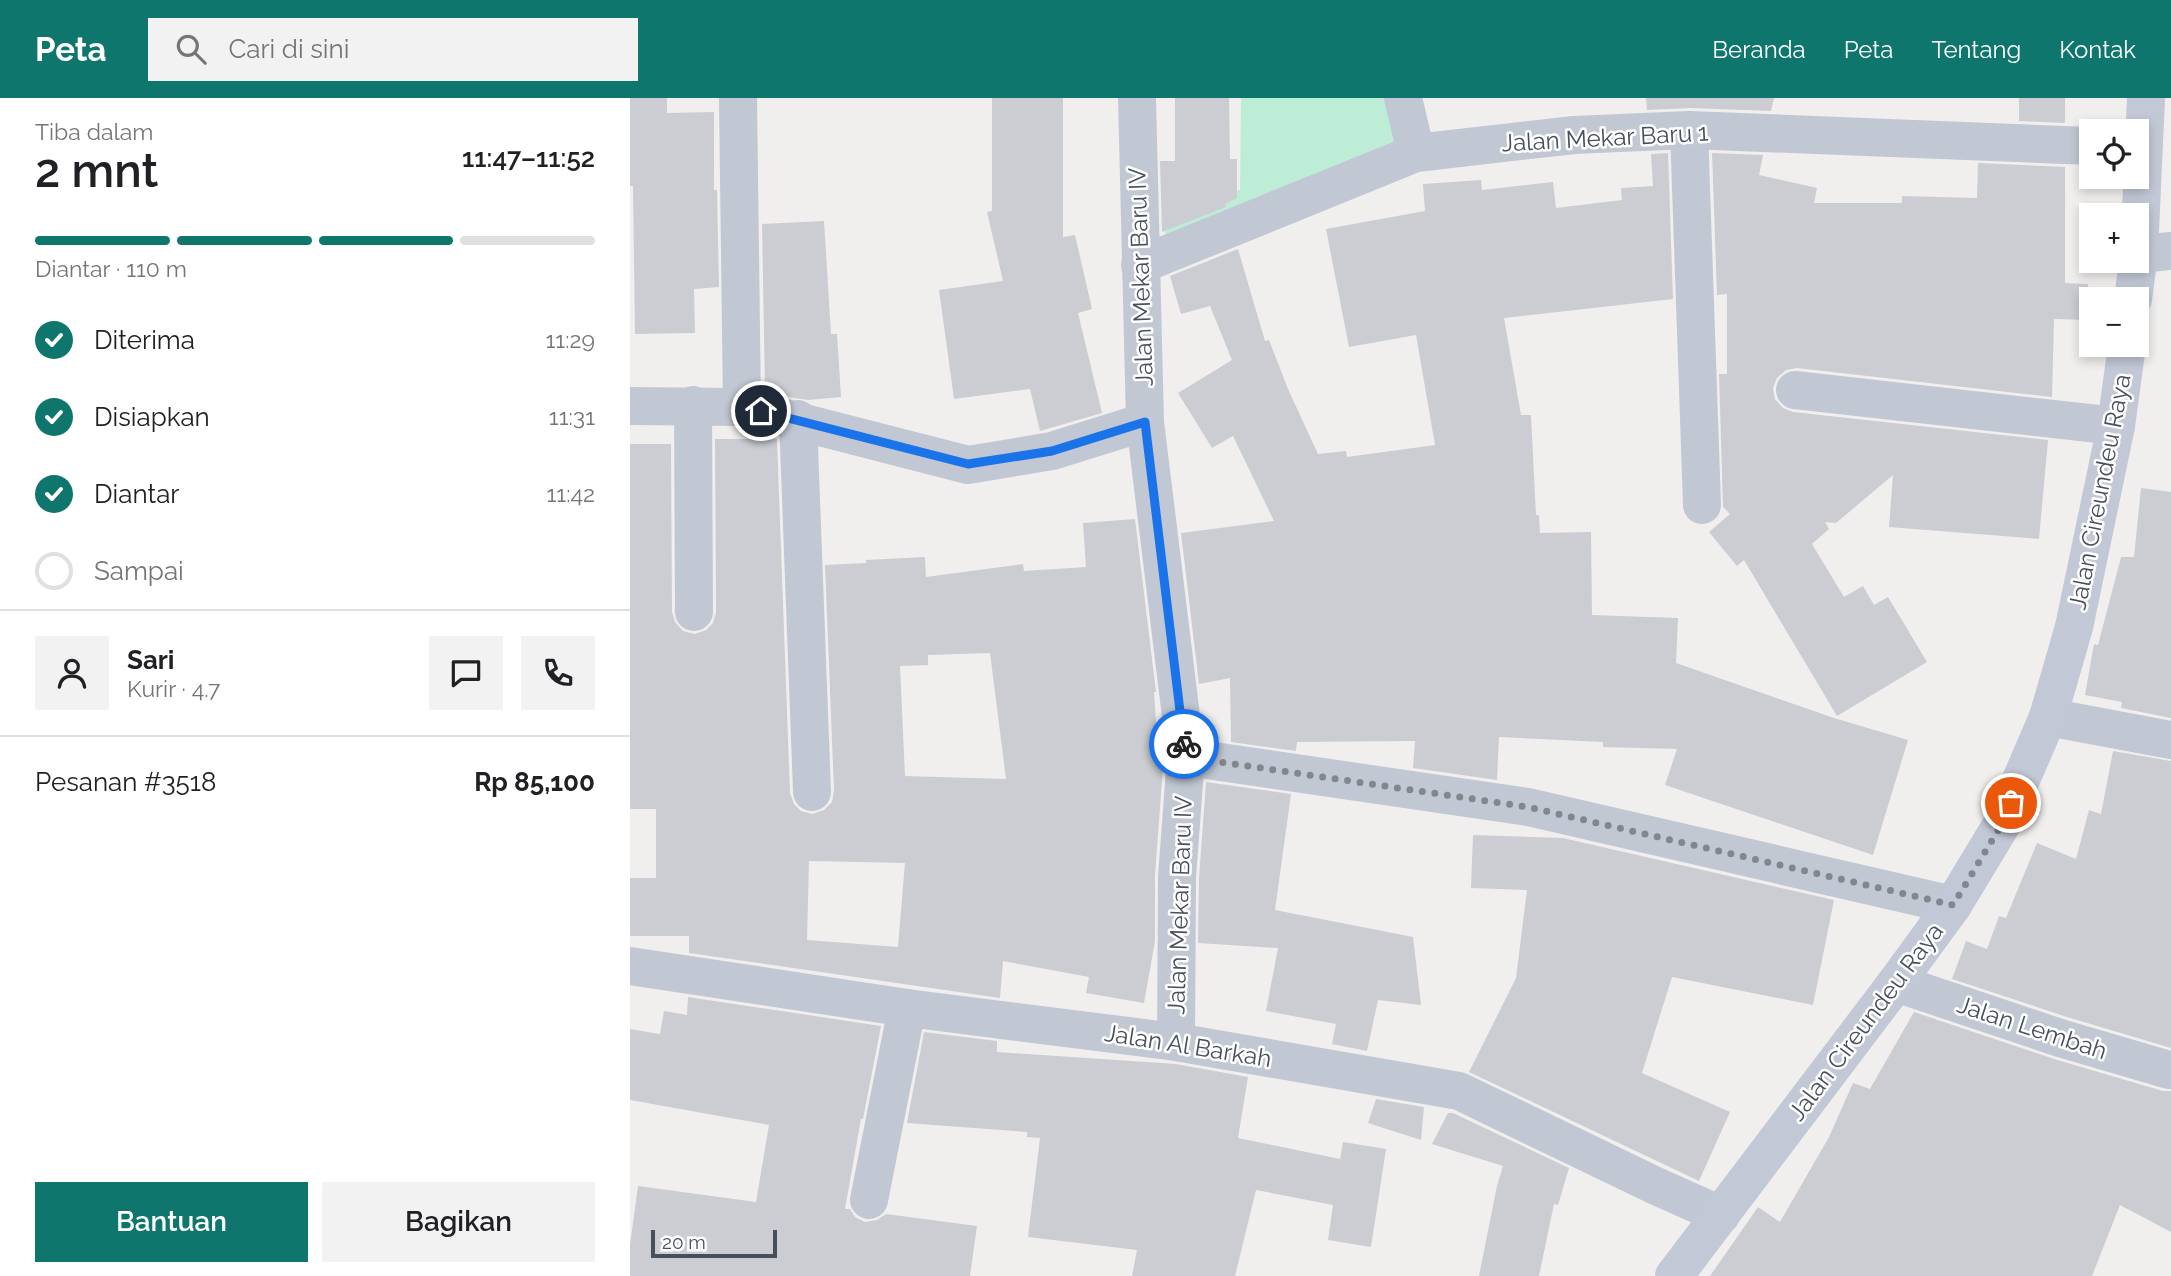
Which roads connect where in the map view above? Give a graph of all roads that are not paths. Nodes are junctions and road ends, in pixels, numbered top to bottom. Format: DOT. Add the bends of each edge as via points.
graph roads {
  1 [pos="738,98"];
  2 [pos="1137,98"];
  3 [pos="1403,98"];
  4 [pos="2146,98"];
  5 [pos="2144,119"];
  6 [pos="1689,131"];
  7 [pos="2079,146"];
  8 [pos="1416,153"];
  9 [pos="2147,189"];
  10 [pos="2155,252"];
  11 [pos="1140,265"];
  12 [pos="2139,287"];
  13 [pos="2125,357"];
  14 [pos="1795,390"];
  15 [pos="693,405"];
  16 [pos="630,406"];
  17 [pos="742,407"];
  18 [pos="798,419"];
  19 [pos="1145,422"];
  20 [pos="2116,426"];
  21 [pos="1702,505"];
  22 [pos="694,612"];
  23 [pos="2048,718"];
  24 [pos="2171,740"];
  25 [pos="1186,757"];
  26 [pos="812,792"];
  27 [pos="1953,905"];
  28 [pos="630,966"];
  29 [pos="1896,983"];
  30 [pos="907,1008"];
  31 [pos="1176,1042"];
  32 [pos="2169,1070"];
  33 [pos="869,1200"];
  34 [pos="1721,1215"];
  35 [pos="1674,1276"];
  1 -- 17 [label="street"];
  2 -- 11 [label="street, Jalan Mekar Baru IV"];
  3 -- 8 [label="street"];
  4 -- 5 [label="main road"];
  6 -- 7 [label="street, Jalan Mekar Baru 1"];
  6 -- 8 [label="street, Jalan Mekar Baru 1" via="1574,135"];
  6 -- 21 [label="street"];
  8 -- 11 [label="street, Jalan Mekar Baru 1"];
  9 -- 10 [label="main road"];
  10 -- 12 [label="main road"];
  11 -- 19 [label="street, Jalan Mekar Baru IV"];
  13 -- 20 [label="main road, Jalan Cireundeu Raya"];
  14 -- 20 [label="street"];
  15 -- 16 [label="street"];
  15 -- 17 [label="street"];
  15 -- 22 [label="street"];
  17 -- 18 [label="street"];
  18 -- 19 [label="street" via="968,464 1052,451"];
  18 -- 26 [label="street"];
  19 -- 25 [label="street, Jalan Mekar Baru IV"];
  20 -- 23 [label="main road, Jalan Cireundeu Raya" via="2074,627"];
  23 -- 24 [label="street"];
  23 -- 27 [label="main road, Jalan Cireundeu Raya" via="2002,824"];
  25 -- 27 [label="street" via="1528,807"];
  25 -- 31 [label="street, Jalan Mekar Baru IV" via="1177,877"];
  27 -- 29 [label="main road, Jalan Cireundeu Raya"];
  28 -- 30 [label="street, Jalan Al Barkah"];
  29 -- 32 [label="street, Jalan Lembah"];
  29 -- 34 [label="main road, Jalan Cireundeu Raya"];
  30 -- 31 [label="street, Jalan Al Barkah"];
  30 -- 33 [label="street"];
  31 -- 34 [label="street, Jalan Al Barkah" via="1459,1091"];
  34 -- 35 [label="main road, Jalan Cireundeu Raya"];
}
